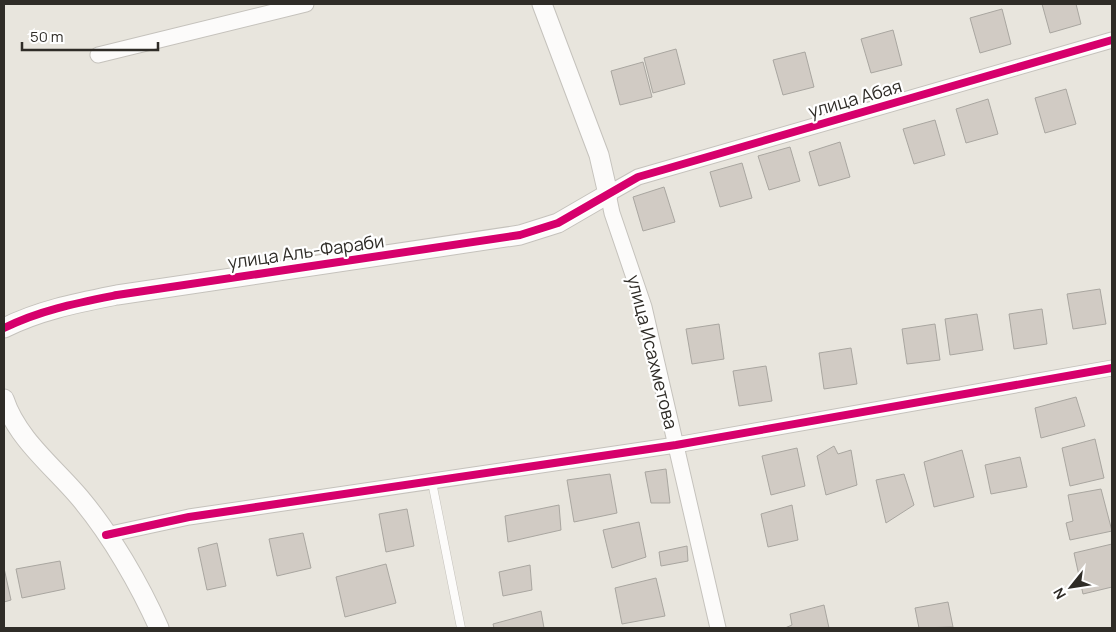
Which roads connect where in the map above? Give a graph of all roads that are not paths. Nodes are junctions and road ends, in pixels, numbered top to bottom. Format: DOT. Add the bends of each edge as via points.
graph roads {
  1 [pos="306,4"];
  2 [pos="542,4"];
  3 [pos="1112,40"];
  4 [pos="98,55"];
  5 [pos="608,194"];
  6 [pos="4,328"];
  7 [pos="1112,368"];
  8 [pos="4,399"];
  9 [pos="676,445"];
  10 [pos="432,482"];
  11 [pos="106,535"];
  12 [pos="159,628"];
  13 [pos="461,628"];
  14 [pos="718,628"];
  1 -- 4 [label="street"];
  2 -- 5 [label="street" via="599,155"];
  3 -- 5 [label="street, улица Абая" via="638,177"];
  5 -- 6 [label="street, улица Аль-Фараби" via="558,223 520,235 117,295 54,308"];
  5 -- 9 [label="street, улица Исахметова" via="644,306"];
  7 -- 9 [label="street"];
  8 -- 11 [label="street" via="22,434 81,500"];
  9 -- 10 [label="street"];
  9 -- 14 [label="street, улица Исахметова"];
  10 -- 11 [label="street" via="189,518"];
  10 -- 13 [label="lane"];
  11 -- 12 [label="street" via="147,601"];
}
